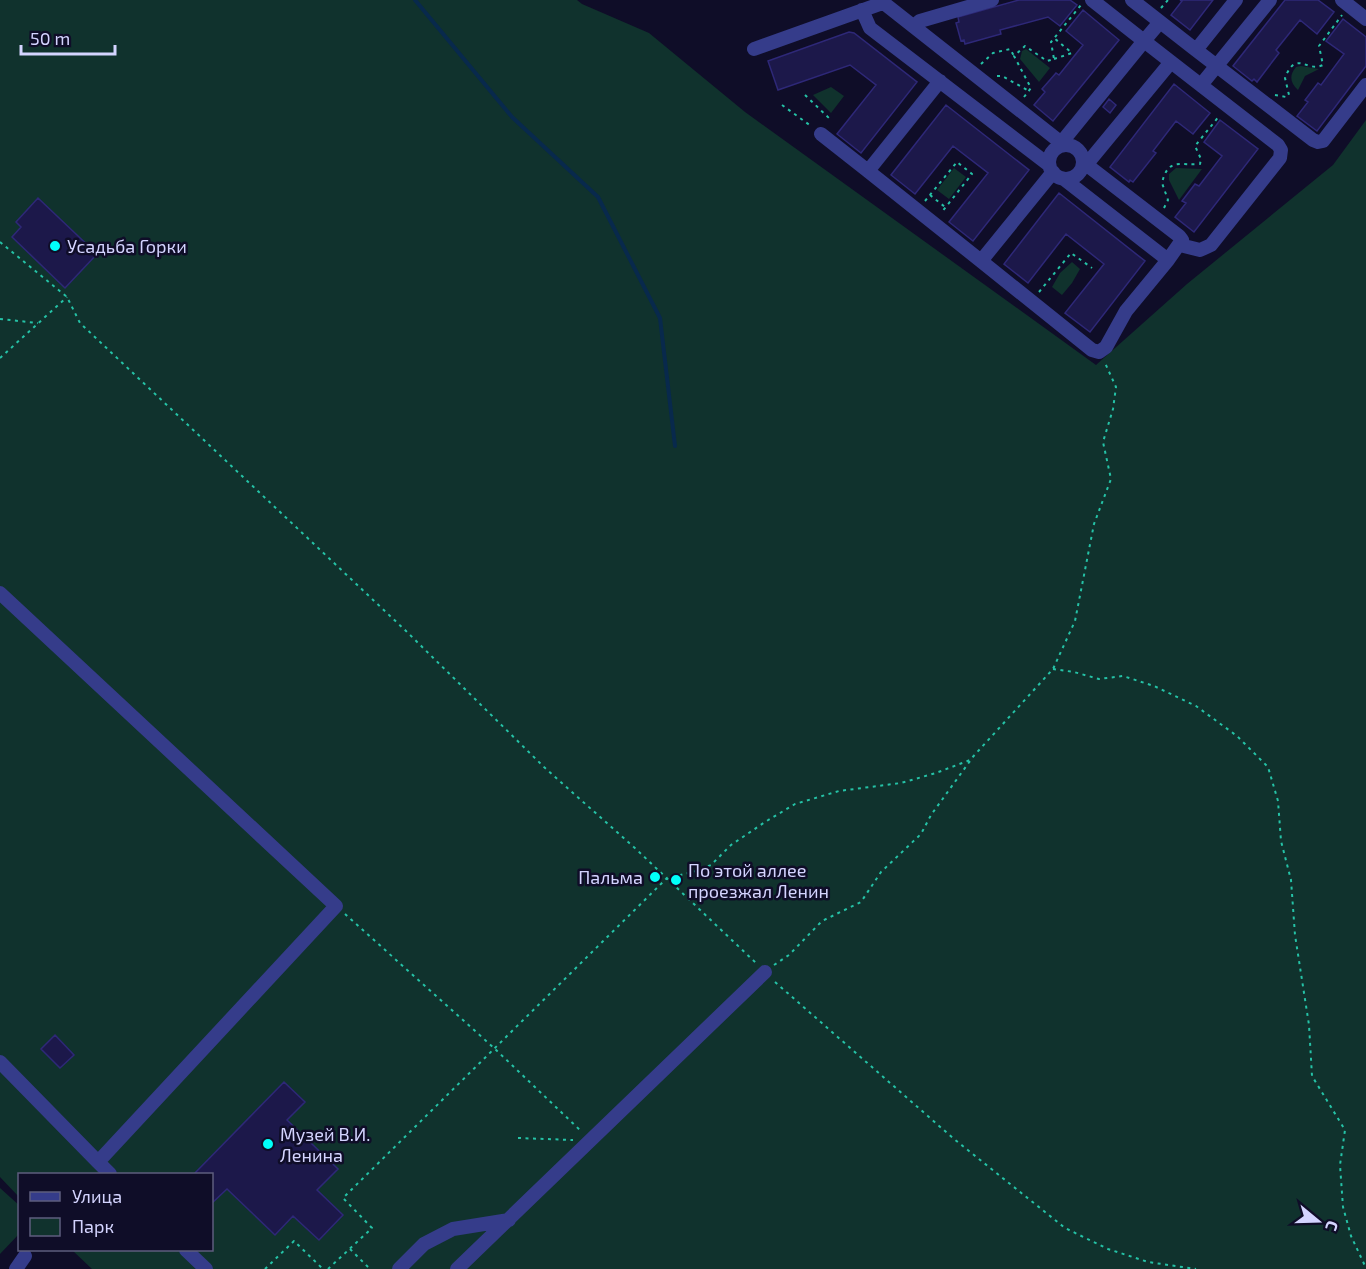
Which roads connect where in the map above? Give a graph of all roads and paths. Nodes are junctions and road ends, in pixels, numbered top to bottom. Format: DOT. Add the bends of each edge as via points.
graph roads {
  1 [pos="992,0"];
  2 [pos="1132,0"];
  3 [pos="1236,0"];
  4 [pos="1270,0"];
  5 [pos="1088,1"];
  6 [pos="1346,3"];
  7 [pos="862,10"];
  8 [pos="1366,19"];
  9 [pos="1160,22"];
  10 [pos="914,26"];
  11 [pos="1054,39"];
  12 [pos="1144,41"];
  13 [pos="754,49"];
  14 [pos="1196,50"];
  15 [pos="1014,56"];
  16 [pos="1054,59"];
  17 [pos="1171,62"];
  18 [pos="1216,66"];
  19 [pos="978,67"];
  20 [pos="993,79"];
  21 [pos="940,81"];
  22 [pos="1366,85"];
  23 [pos="1201,86"];
  24 [pos="1029,91"];
  25 [pos="805,95"];
  26 [pos="1020,101"];
  27 [pos="1262,101"];
  28 [pos="782,105"];
  29 [pos="1228,106"];
  30 [pos="831,121"];
  31 [pos="821,134"];
  32 [pos="1063,144"];
  33 [pos="1085,164"];
  34 [pos="868,171"];
  35 [pos="1055,172"];
  36 [pos="930,195"];
  37 [pos="945,207"];
  38 [pos="918,211"];
  39 [pos="1159,214"];
  40 [pos="933,223"];
  41 [pos="0,242"];
  42 [pos="1180,245"];
  43 [pos="1168,260"];
  44 [pos="981,261"];
  45 [pos="1092,268"];
  46 [pos="68,297"];
  47 [pos="1031,301"];
  48 [pos="0,319"];
  49 [pos="38,323"];
  50 [pos="1099,352"];
  51 [pos="0,358"];
  52 [pos="0,593"];
  53 [pos="1053,669"];
  54 [pos="970,760"];
  55 [pos="667,878"];
  56 [pos="336,906"];
  57 [pos="765,972"];
  58 [pos="494,1048"];
  59 [pos="0,1062"];
  60 [pos="518,1138"];
  61 [pos="590,1140"];
  62 [pos="98,1162"];
  63 [pos="109,1173"];
  64 [pos="509,1220"];
  65 [pos="350,1249"];
  66 [pos="187,1251"];
  67 [pos="25,1256"];
  68 [pos="1366,1268"];
  69 [pos="16,1269"];
  70 [pos="206,1269"];
  71 [pos="265,1269"];
  72 [pos="323,1269"];
  73 [pos="328,1269"];
  74 [pos="370,1269"];
  75 [pos="399,1269"];
  76 [pos="457,1269"];
  77 [pos="1182,1269"];
  78 [pos="1196,1269"];
  1 -- 10 [label="lane"];
  2 -- 9 [label="lane"];
  3 -- 14 [label="lane"];
  4 -- 18 [label="lane"];
  5 -- 11 [label="path"];
  5 -- 12 [label="lane"];
  6 -- 8 [label="lane"];
  6 -- 27 [label="path" via="1321,43 1323,65 1292,65 1285,78 1288,96 1269,94"];
  7 -- 10 [label="lane" via="885,4"];
  7 -- 13 [label="lane"];
  7 -- 21 [label="lane" via="870,28"];
  9 -- 12 [label="lane"];
  9 -- 14 [label="lane"];
  10 -- 32 [label="lane"];
  11 -- 16 [label="path"];
  11 -- 16 [label="path" via="1072,53"];
  12 -- 17 [label="lane"];
  12 -- 32 [label="lane"];
  14 -- 18 [label="lane"];
  15 -- 16 [label="path" via="1025,46 1047,61"];
  15 -- 19 [label="path" via="1010,49 993,52"];
  15 -- 24 [label="path"];
  17 -- 23 [label="lane"];
  17 -- 33 [label="lane"];
  18 -- 23 [label="lane"];
  18 -- 27 [label="lane"];
  20 -- 24 [label="path" via="1002,76"];
  21 -- 34 [label="lane"];
  21 -- 35 [label="lane"];
  22 -- 27 [label="lane" via="1323,141 1318,142"];
  23 -- 29 [label="lane"];
  24 -- 26 [label="path"];
  25 -- 30 [label="path"];
  28 -- 31 [label="path"];
  29 -- 39 [label="path" via="1195,146 1200,164 1180,163 1168,169 1162,183 1168,200"];
  29 -- 42 [label="lane" via="1278,145 1280,158 1211,246 1200,250"];
  31 -- 34 [label="lane"];
  32 -- 33 [label="lane" via="1077,149"];
  32 -- 35 [label="lane" via="1051,154"];
  33 -- 35 [label="lane" via="1077,175"];
  33 -- 42 [label="lane" via="1179,236"];
  34 -- 38 [label="lane"];
  35 -- 43 [label="lane"];
  35 -- 44 [label="lane"];
  36 -- 37 [label="path"];
  36 -- 37 [label="path" via="957,162 972,174"];
  36 -- 38 [label="path"];
  37 -- 40 [label="path"];
  38 -- 40 [label="lane"];
  40 -- 44 [label="lane"];
  41 -- 46 [label="path"];
  42 -- 43 [label="lane"];
  43 -- 50 [label="lane"];
  44 -- 47 [label="lane"];
  45 -- 47 [label="path" via="1071,253"];
  46 -- 49 [label="path"];
  46 -- 55 [label="path" via="80,323 544,767"];
  47 -- 50 [label="lane"];
  48 -- 49 [label="path"];
  49 -- 51 [label="path"];
  50 -- 53 [label="path" via="1116,387 1103,442 1111,479 1094,524 1075,621"];
  52 -- 56 [label="lane"];
  53 -- 54 [label="path"];
  53 -- 68 [label="path" via="1099,679 1124,676 1154,686 1196,706 1237,736 1268,767 1278,801 1281,841 1291,880 1312,1076 1346,1130 1340,1166 1343,1207"];
  54 -- 55 [label="path" via="901,783 839,790 795,804 731,845 711,865"];
  54 -- 57 [label="path" via="921,834 881,872 861,902 822,921 789,955"];
  55 -- 57 [label="path"];
  55 -- 58 [label="path"];
  56 -- 58 [label="path"];
  56 -- 62 [label="lane"];
  57 -- 61 [label="lane"];
  57 -- 77 [label="path" via="954,1139 1065,1228 1118,1252"];
  58 -- 61 [label="path"];
  58 -- 65 [label="path" via="344,1198 372,1228"];
  59 -- 62 [label="lane"];
  60 -- 61 [label="path"];
  61 -- 64 [label="lane"];
  62 -- 63 [label="lane"];
  64 -- 75 [label="lane" via="453,1228 424,1244"];
  64 -- 76 [label="lane"];
  65 -- 73 [label="path"];
  65 -- 74 [label="path"];
  66 -- 70 [label="lane"];
  67 -- 69 [label="lane"];
  71 -- 72 [label="path" via="294,1241"];
  77 -- 78 [label="path"];
}
